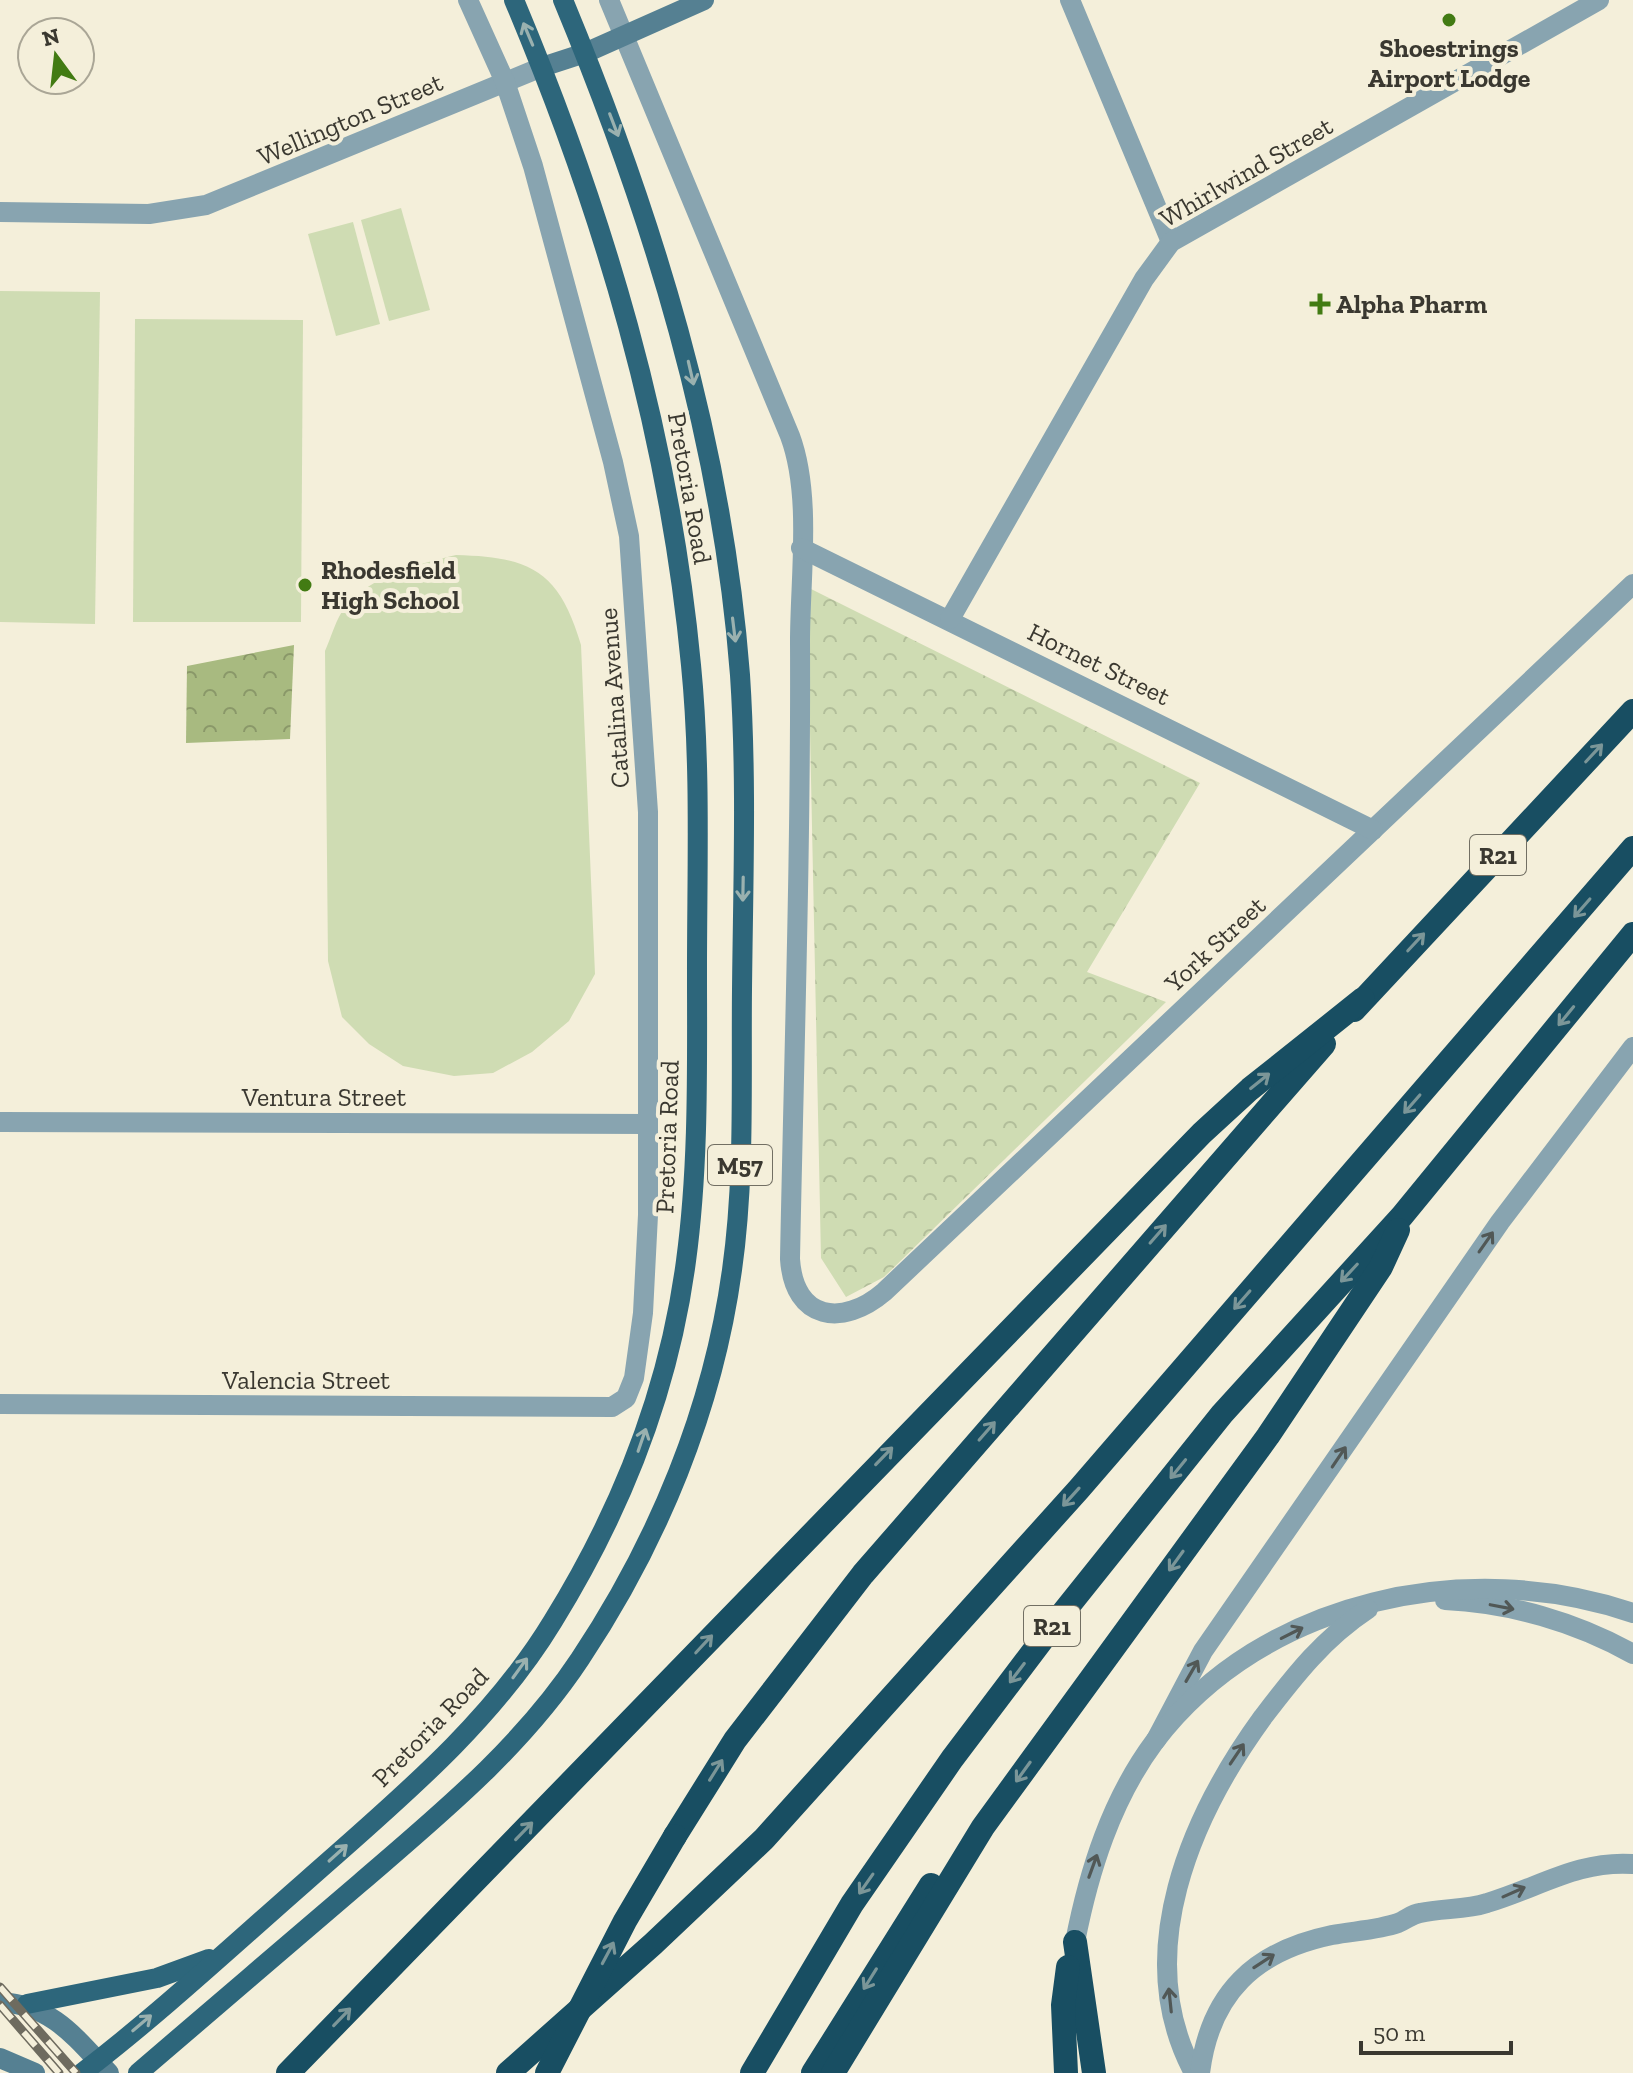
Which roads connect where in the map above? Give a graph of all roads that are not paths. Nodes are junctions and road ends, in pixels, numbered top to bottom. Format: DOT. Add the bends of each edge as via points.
graph roads {
  1 [pos="468,0"];
  2 [pos="514,0"];
  3 [pos="563,0"];
  4 [pos="609,0"];
  5 [pos="704,0"];
  6 [pos="1070,0"];
  7 [pos="1599,0"];
  8 [pos="624,35"];
  9 [pos="585,53"];
  10 [pos="542,67"];
  11 [pos="505,82"];
  12 [pos="0,212"];
  13 [pos="1171,242"];
  14 [pos="801,548"];
  15 [pos="1633,584"];
  16 [pos="950,619"];
  17 [pos="1633,711"];
  18 [pos="1373,830"];
  19 [pos="1633,848"];
  20 [pos="1633,934"];
  21 [pos="1363,999"];
  22 [pos="1631,1053"];
  23 [pos="0,1122"];
  24 [pos="647,1124"];
  25 [pos="1402,1216"];
  26 [pos="0,1404"];
  27 [pos="612,1407"];
  28 [pos="1390,1598"];
  29 [pos="1633,1613"];
  30 [pos="1633,1654"];
  31 [pos="1156,1740"];
  32 [pos="983,1827"];
  33 [pos="1633,1864"];
  34 [pos="1075,1942"];
  35 [pos="224,1953"];
  36 [pos="0,2002"];
  37 [pos="27,2004"];
  38 [pos="0,2058"];
  39 [pos="96,2069"];
  40 [pos="837,2071"];
  41 [pos="35,2073"];
  42 [pos="138,2073"];
  43 [pos="288,2073"];
  44 [pos="508,2073"];
  45 [pos="547,2073"];
  46 [pos="752,2073"];
  47 [pos="813,2073"];
  48 [pos="1066,2073"];
  49 [pos="1094,2073"];
  50 [pos="1197,2073"];
  1 -- 11 [label="street, Catalina Avenue"];
  10 -- 2 [label="main road, Pretoria Road / M57, one-way"];
  3 -- 9 [label="main road, Pretoria Road / M57"];
  4 -- 8 [label="street"];
  5 -- 8 [label="street, Wellington Street"];
  6 -- 13 [label="street"];
  7 -- 13 [label="street, Whirlwind Street"];
  8 -- 9 [label="street, Wellington Street"];
  8 -- 14 [label="street" via="794,448"];
  9 -- 10 [label="street, Wellington Street"];
  9 -- 42 [label="main road, Pretoria Road / M57, one-way" via="628,161 682,334 705,435 739,669 745,765 740,1187 733,1270 719,1340 703,1407 659,1520 613,1607 546,1707 465,1792"];
  10 -- 11 [label="street, Wellington Street"];
  35 -- 10 [label="main road, Pretoria Road / M57, one-way" via="454,1746 489,1709 550,1627 617,1506 635,1460 668,1352 686,1264 697,1068 698,851 687,623 640,363 602,232"];
  11 -- 12 [label="street, Wellington Street" via="206,205 149,214"];
  11 -- 24 [label="street, Catalina Avenue" via="573,310 629,536 648,812"];
  13 -- 16 [label="street, Whirlwind Street" via="1144,279"];
  14 -- 16 [label="street, Hornet Street"];
  14 -- 18 [label="street, York Street" via="790,1259 794,1286 808,1306 832,1314 859,1311 884,1292"];
  15 -- 18 [label="street, York Street"];
  16 -- 18 [label="street, Hornet Street"];
  21 -- 17 [label="highway, R21, one-way"];
  19 -- 44 [label="highway, one-way" via="1079,1489 764,1839"];
  20 -- 25 [label="highway, R21, one-way"];
  43 -- 21 [label="highway, one-way" via="1202,1133"];
  45 -- 21 [label="highway, R21, one-way, bridge" via="625,1921 735,1740 863,1574"];
  31 -- 22 [label="street, one-way" via="1203,1651 1500,1222"];
  23 -- 24 [label="street, Ventura Street"];
  24 -- 27 [label="street, Catalina Avenue" via="643,1313 631,1390"];
  25 -- 32 [label="highway, one-way" via="1381,1267 1268,1436"];
  25 -- 46 [label="highway, R21, one-way" via="1222,1414 1054,1624 852,1904"];
  26 -- 27 [label="street, Valencia Street"];
  28 -- 29 [label="street" via="1467,1587 1504,1588 1588,1599"];
  28 -- 30 [label="street, one-way" via="1468,1601 1559,1620"];
  31 -- 28 [label="street, one-way" via="1203,1692 1275,1642 1327,1617"];
  50 -- 28 [label="street, one-way" via="1179,2046 1168,1987 1174,1900 1189,1846 1227,1769 1307,1659 1341,1628"];
  34 -- 31 [label="street, one-way" via="1096,1856 1126,1787"];
  32 -- 40 [label="highway"];
  32 -- 47 [label="highway, one-way" via="924,1894"];
  50 -- 33 [label="street, one-way" via="1227,1995 1265,1959 1304,1941 1399,1923 1422,1912 1486,1904 1575,1869"];
  34 -- 48 [label="highway" via="1063,2005"];
  34 -- 49 [label="highway"];
  35 -- 37 [label="main road" via="157,1978"];
  39 -- 35 [label="main road, Pretoria Road / M57, one-way"];
  36 -- 37 [label="street"];
  37 -- 39 [label="street" via="59,2021"];
  38 -- 41 [label="street"];
}
